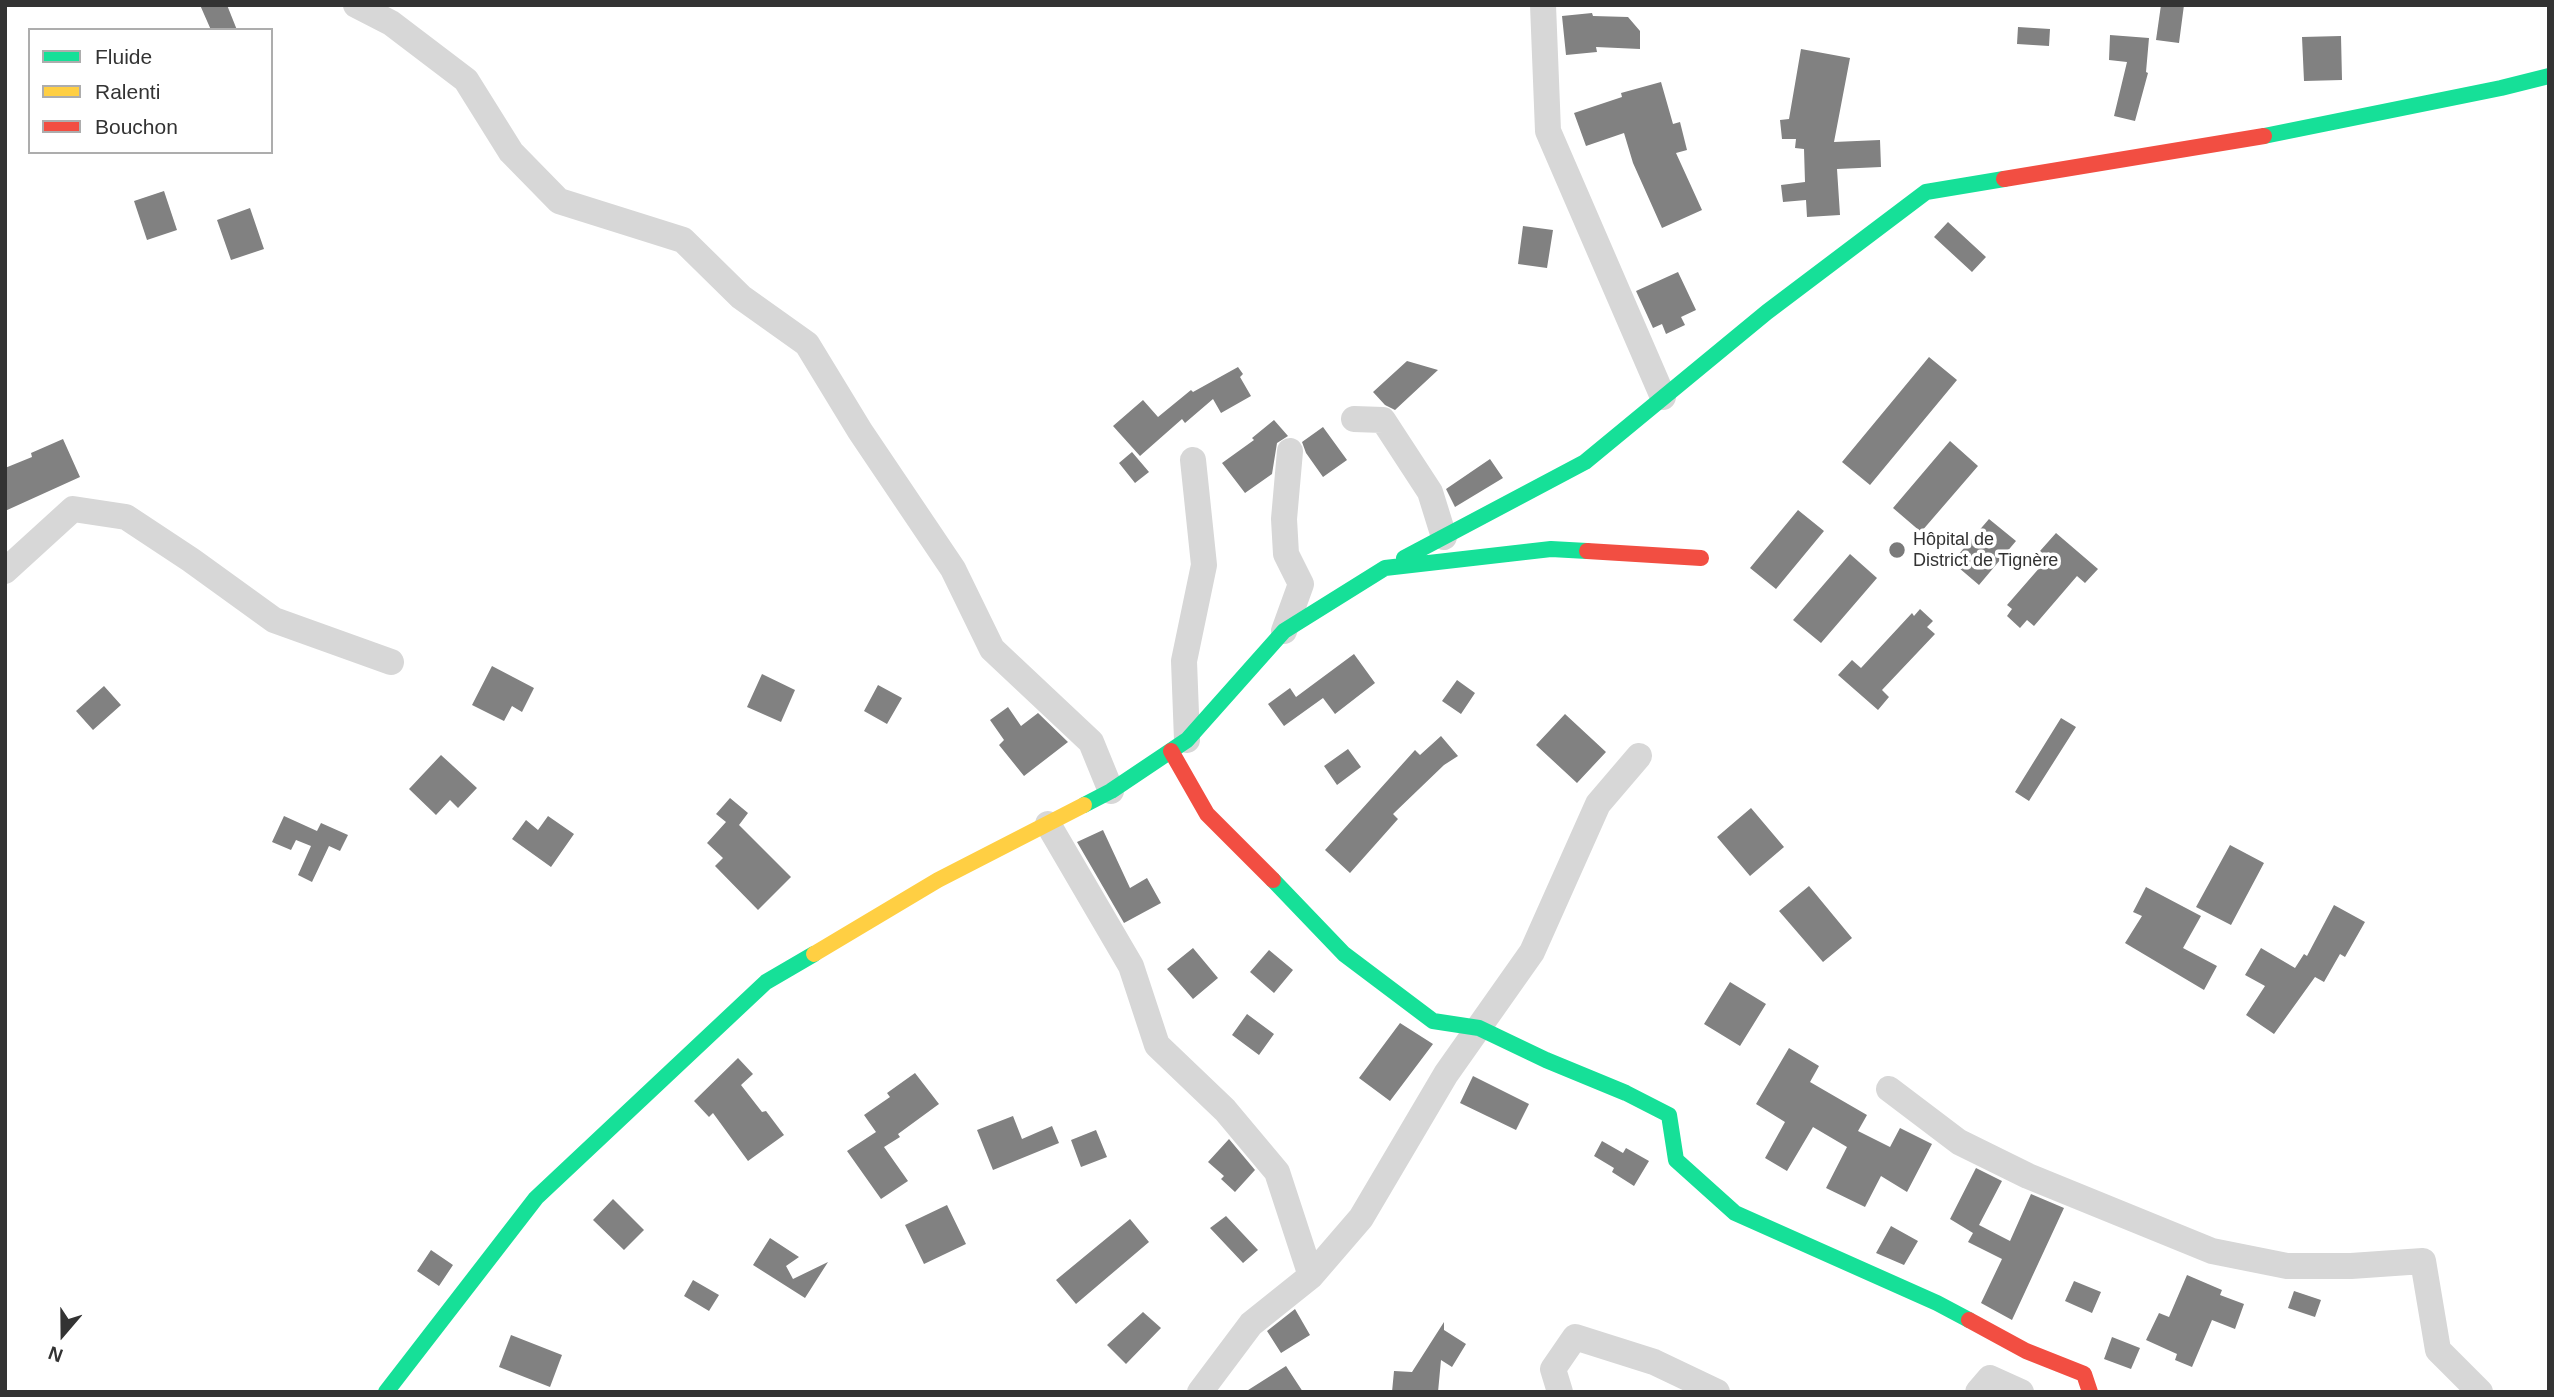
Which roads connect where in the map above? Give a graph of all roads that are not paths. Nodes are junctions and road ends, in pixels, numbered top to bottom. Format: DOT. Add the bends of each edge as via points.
graph roads {
  1 [pos="356,5"];
  2 [pos="1543,5"];
  3 [pos="2549,76"];
  4 [pos="1663,397"];
  5 [pos="1354,419"];
  6 [pos="1290,451"];
  7 [pos="1194,460"];
  8 [pos="1444,537"];
  9 [pos="1701,558"];
  10 [pos="1385,568"];
  11 [pos="5,571"];
  12 [pos="1284,631"];
  13 [pos="391,662"];
  14 [pos="1179,745"];
  15 [pos="1639,756"];
  16 [pos="1111,791"];
  17 [pos="1048,824"];
  18 [pos="1479,1028"];
  19 [pos="1889,1089"];
  20 [pos="1311,1276"];
  21 [pos="386,1392"];
  22 [pos="1200,1392"];
  23 [pos="1560,1392"];
  24 [pos="1717,1392"];
  25 [pos="1978,1392"];
  26 [pos="2021,1392"];
  27 [pos="2090,1392"];
  28 [pos="2480,1392"];
  1 -- 16 [label="street" via="391,23 466,80 510,152 559,201 683,240 741,297 807,344 953,569 992,649 1091,742"];
  2 -- 4 [label="street" via="1548,131"];
  3 -- 4 [label="street" via="2224,144 1926,192"];
  4 -- 8 [label="street" via="1585,462"];
  5 -- 8 [label="street" via="1383,420 1430,492"];
  6 -- 12 [label="street" via="1286,554 1301,584"];
  7 -- 14 [label="street" via="1204,565 1184,661"];
  8 -- 10 [label="street"];
  9 -- 10 [label="street" via="1551,549"];
  10 -- 12 [label="street"];
  11 -- 13 [label="street" via="73,509 126,517 274,620"];
  12 -- 14 [label="street"];
  14 -- 16 [label="street"];
  14 -- 18 [label="street" via="1207,814 1343,954 1433,1020"];
  15 -- 18 [label="street" via="1598,804 1532,952"];
  16 -- 17 [label="street"];
  17 -- 20 [label="street" via="1131,966 1157,1045 1225,1110 1277,1172"];
  17 -- 21 [label="street" via="938,880 766,982 536,1198"];
  18 -- 20 [label="street" via="1446,1074 1361,1217"];
  18 -- 27 [label="street" via="1669,1115 1676,1160 1735,1213 2084,1374"];
  19 -- 28 [label="street" via="1959,1143 2212,1251 2287,1266 2423,1261 2438,1350"];
  20 -- 22 [label="street" via="1251,1324"];
  23 -- 24 [label="street" via="1553,1369 1575,1337 1654,1362"];
  25 -- 26 [label="street" via="1990,1378"];
}
